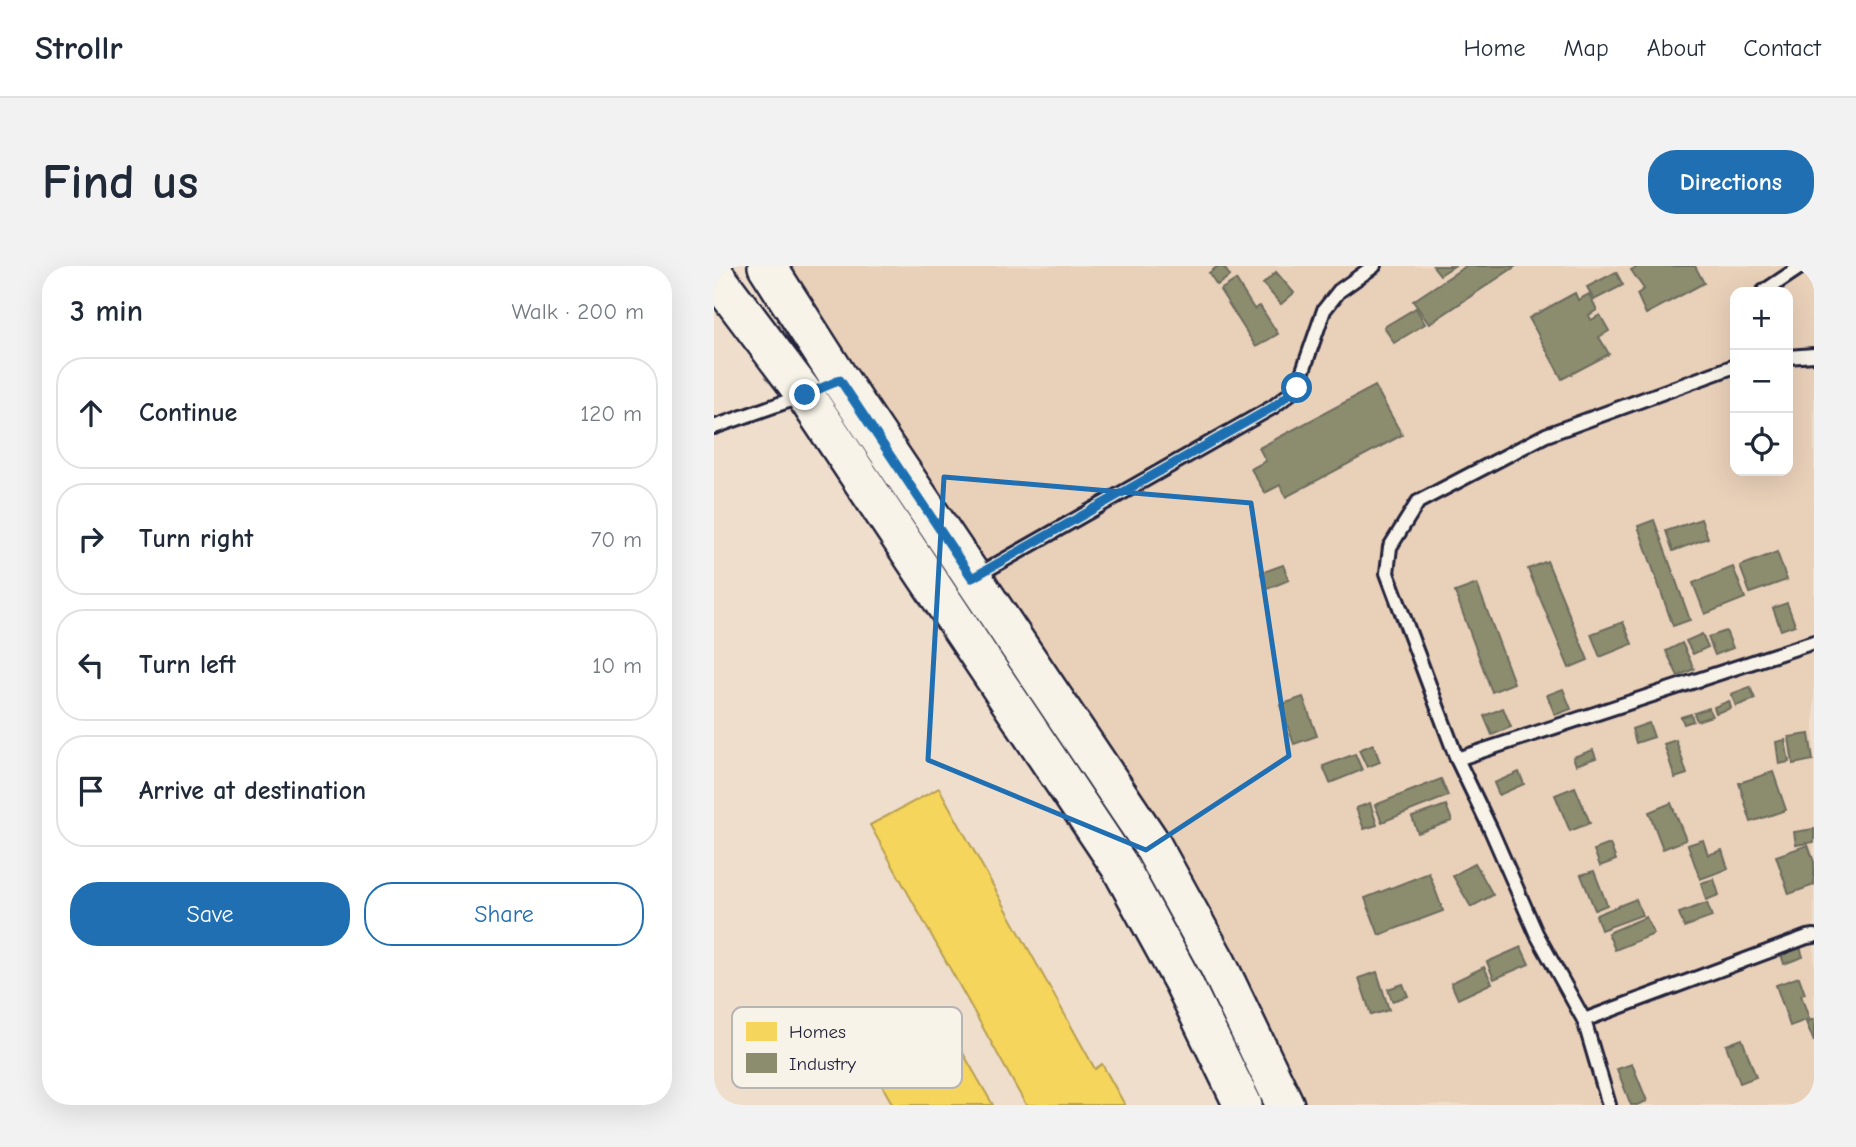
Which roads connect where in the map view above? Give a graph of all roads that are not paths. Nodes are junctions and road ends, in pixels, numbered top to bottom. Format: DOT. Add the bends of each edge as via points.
graph roads {
  1 [pos="767,266"];
  2 [pos="1374,266"];
  3 [pos="1802,266"];
  4 [pos="714,274"];
  5 [pos="1770,287"];
  6 [pos="1814,355"];
  7 [pos="1793,357"];
  8 [pos="1730,368"];
  9 [pos="840,380"];
  10 [pos="805,395"];
  11 [pos="714,427"];
  12 [pos="972,578"];
  13 [pos="1814,642"];
  14 [pos="1457,760"];
  15 [pos="1812,935"];
  16 [pos="1584,1020"];
  17 [pos="1243,1105"];
  18 [pos="1285,1105"];
  19 [pos="1609,1105"];
  1 -- 9 [label="main road"];
  2 -- 12 [label="lane" via="1339,290 1324,310 1297,388 1273,407"];
  3 -- 5 [label="lane"];
  4 -- 10 [label="main road"];
  6 -- 7 [label="lane"];
  8 -- 14 [label="lane" via="1546,435 1418,502 1390,547 1387,573"];
  9 -- 10 [label="lane"];
  9 -- 12 [label="main road"];
  10 -- 11 [label="lane"];
  10 -- 17 [label="main road" via="1119,865"];
  12 -- 18 [label="main road" via="1151,843 1218,965"];
  13 -- 14 [label="lane"];
  14 -- 16 [label="lane" via="1536,933"];
  15 -- 16 [label="lane"];
  16 -- 19 [label="lane"];
}
